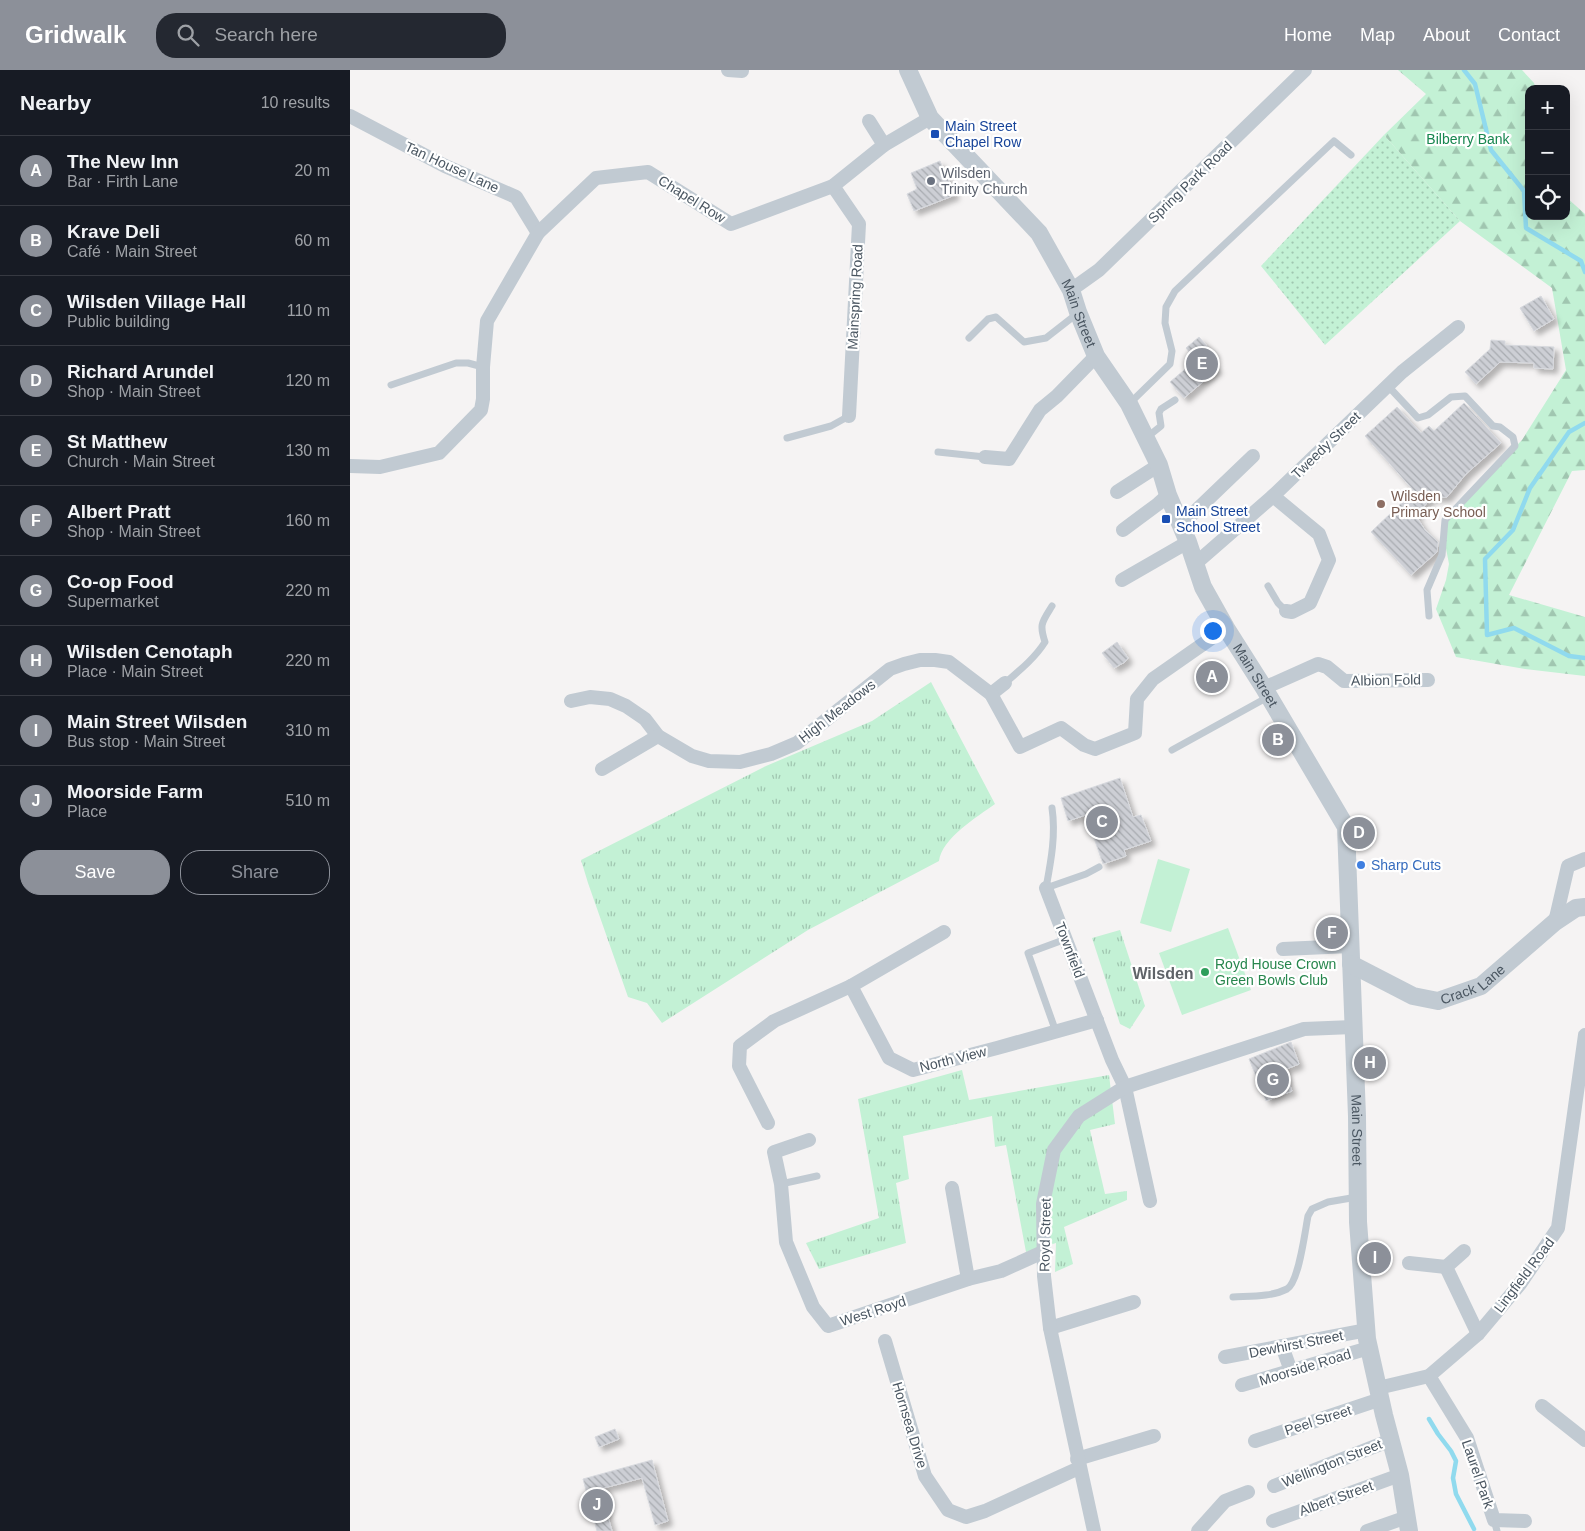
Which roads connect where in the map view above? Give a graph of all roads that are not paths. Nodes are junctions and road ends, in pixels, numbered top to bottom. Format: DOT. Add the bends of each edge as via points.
graph roads {
  1 [pos="908,70"];
  2 [pos="1305,70"];
  3 [pos="350,116"];
  4 [pos="930,118"];
  5 [pos="870,121"];
  6 [pos="884,145"];
  7 [pos="1351,155"];
  8 [pos="833,186"];
  9 [pos="538,233"];
  10 [pos="1071,290"];
  11 [pos="1078,312"];
  12 [pos="1458,327"];
  13 [pos="969,338"];
  14 [pos="1096,356"];
  15 [pos="483,366"];
  16 [pos="391,385"];
  17 [pos="1388,386"];
  18 [pos="1174,400"];
  19 [pos="1129,404"];
  20 [pos="849,416"];
  21 [pos="786,438"];
  22 [pos="1146,438"];
  23 [pos="938,452"];
  24 [pos="1253,456"];
  25 [pos="985,457"];
  26 [pos="1159,465"];
  27 [pos="350,466"];
  28 [pos="1117,492"];
  29 [pos="1168,494"];
  30 [pos="1274,496"];
  31 [pos="1181,525"];
  32 [pos="1123,530"];
  33 [pos="1188,542"];
  34 [pos="1195,564"];
  35 [pos="1122,580"];
  36 [pos="1268,586"];
  37 [pos="1052,606"];
  38 [pos="1286,611"];
  39 [pos="1429,616"];
  40 [pos="1226,628"];
  41 [pos="1428,680"];
  42 [pos="1005,683"];
  43 [pos="1266,692"];
  44 [pos="991,694"];
  45 [pos="572,702"];
  46 [pos="658,736"];
  47 [pos="1172,750"];
  48 [pos="602,769"];
  49 [pos="1052,808"];
  50 [pos="1585,859"];
  51 [pos="1100,867"];
  52 [pos="1046,888"];
  53 [pos="1585,907"];
  54 [pos="1555,922"];
  55 [pos="944,932"];
  56 [pos="1066,939"];
  57 [pos="1350,946"];
  58 [pos="1283,949"];
  59 [pos="1351,964"];
  60 [pos="851,986"];
  61 [pos="1097,1020"];
  62 [pos="1354,1027"];
  63 [pos="1056,1032"];
  64 [pos="1585,1035"];
  65 [pos="1125,1087"];
  66 [pos="768,1123"];
  67 [pos="809,1140"];
  68 [pos="817,1176"];
  69 [pos="781,1184"];
  70 [pos="952,1188"];
  71 [pos="1358,1197"];
  72 [pos="1150,1201"];
  73 [pos="1464,1251"];
  74 [pos="1043,1252"];
  75 [pos="1409,1263"];
  76 [pos="1446,1267"];
  77 [pos="968,1279"];
  78 [pos="1233,1297"];
  79 [pos="1134,1302"];
  80 [pos="1050,1328"];
  81 [pos="1367,1330"];
  82 [pos="1478,1334"];
  83 [pos="885,1341"];
  84 [pos="1282,1346"];
  85 [pos="1369,1348"];
  86 [pos="1225,1357"];
  87 [pos="1291,1371"];
  88 [pos="1429,1376"];
  89 [pos="1242,1386"];
  90 [pos="1379,1394"];
  91 [pos="1542,1406"];
  92 [pos="1582,1433"];
  93 [pos="1154,1436"];
  94 [pos="1391,1440"];
  95 [pos="1255,1441"];
  96 [pos="1078,1463"];
  97 [pos="1400,1475"];
  98 [pos="1274,1486"];
  99 [pos="1248,1492"];
  100 [pos="1273,1521"];
  101 [pos="1525,1521"];
  102 [pos="1408,1524"];
  103 [pos="1496,1526"];
  104 [pos="1094,1531"];
  105 [pos="1198,1531"];
  106 [pos="1367,1531"];
  1 -- 4 [label="street, Main Street"];
  2 -- 10 [label="street, Spring Park Road" via="1100,270"];
  3 -- 9 [label="street, Tan House Lane" via="445,166 516,197"];
  4 -- 6 [label="street, Chapel Row"];
  4 -- 10 [label="street, Main Street" via="1039,233"];
  5 -- 6 [label="street"];
  6 -- 8 [label="street, Chapel Row"];
  7 -- 19 [label="lane" via="1334,141 1175,291 1166,307 1165,323 1172,351 1170,364"];
  8 -- 9 [label="street, Chapel Row" via="731,224 648,172 596,178"];
  8 -- 20 [label="street, Mainspring Road" via="859,224"];
  9 -- 15 [label="street" via="487,321"];
  10 -- 11 [label="street, Main Street"];
  11 -- 13 [label="lane" via="1046,338 1024,342 996,317 988,319"];
  11 -- 14 [label="street, Main Street"];
  12 -- 17 [label="street, Tweedy Street"];
  14 -- 19 [label="street, Main Street"];
  14 -- 25 [label="street" via="1040,410 1009,459"];
  15 -- 16 [label="lane" via="456,362"];
  15 -- 27 [label="street" via="481,410 440,453 380,467"];
  17 -- 30 [label="street, Tweedy Street"];
  17 -- 39 [label="lane" via="1418,418 1428,415 1450,397 1465,396 1493,426 1513,437 1516,446 1445,520 1442,556 1427,590"];
  18 -- 22 [label="lane" via="1161,408 1160,426"];
  19 -- 22 [label="street, Main Street"];
  20 -- 21 [label="lane" via="831,426"];
  22 -- 26 [label="street, Main Street"];
  23 -- 25 [label="lane"];
  24 -- 31 [label="street"];
  26 -- 28 [label="street"];
  26 -- 29 [label="street, Main Street"];
  29 -- 31 [label="street, Main Street"];
  29 -- 32 [label="street"];
  30 -- 34 [label="street, Tweedy Street"];
  30 -- 38 [label="street" via="1319,534 1329,560 1310,603 1292,612"];
  31 -- 33 [label="street, Main Street"];
  33 -- 34 [label="street, Main Street"];
  33 -- 35 [label="street"];
  34 -- 40 [label="street, Main Street" via="1202,587"];
  36 -- 38 [label="lane"];
  37 -- 42 [label="lane" via="1041,628 1045,642"];
  40 -- 43 [label="street, Main Street"];
  40 -- 44 [label="street" via="1154,679 1138,699 1135,733 1096,749 1084,745 1061,728 1020,747"];
  41 -- 43 [label="street, Albion Fold" via="1344,681 1318,664"];
  42 -- 44 [label="street"];
  43 -- 47 [label="lane"];
  43 -- 57 [label="street, Main Street" via="1346,827"];
  44 -- 46 [label="street, High Meadows" via="949,662 920,660 890,670 797,743 771,754 740,762 709,761 692,756"];
  45 -- 46 [label="street, High Meadows" via="590,697 610,699 645,719"];
  46 -- 48 [label="street"];
  49 -- 52 [label="lane" via="1052,852"];
  50 -- 54 [label="street" via="1568,866"];
  51 -- 52 [label="lane"];
  52 -- 56 [label="street, Townfield"];
  53 -- 54 [label="street, Crack Lane" via="1576,908"];
  54 -- 59 [label="street, Crack Lane" via="1481,986 1438,1001 1413,996"];
  55 -- 60 [label="street"];
  56 -- 61 [label="street, Townfield"];
  56 -- 63 [label="lane" via="1028,953"];
  57 -- 58 [label="street"];
  57 -- 59 [label="street, Main Street"];
  59 -- 62 [label="street, Main Street"];
  60 -- 63 [label="street, North View" via="889,1058 913,1070"];
  60 -- 66 [label="street" via="774,1021 740,1046 739,1066"];
  61 -- 63 [label="street, North View"];
  61 -- 65 [label="street, Townfield"];
  62 -- 65 [label="street, Royd Street" via="1304,1029"];
  62 -- 71 [label="street, Main Street"];
  64 -- 82 [label="street, Lingfield Road" via="1558,1228 1520,1284"];
  65 -- 72 [label="street, Townfield"];
  65 -- 74 [label="street, Royd Street" via="1079,1116 1054,1150 1043,1204"];
  67 -- 69 [label="street, West Royd" via="774,1152"];
  68 -- 69 [label="lane"];
  69 -- 77 [label="street, West Royd" via="786,1242 813,1307 828,1326"];
  70 -- 77 [label="street"];
  71 -- 78 [label="lane" via="1328,1202 1312,1209 1296,1276 1289,1288 1274,1294"];
  71 -- 81 [label="street, Main Street"];
  73 -- 76 [label="street"];
  74 -- 77 [label="street, West Royd" via="1001,1271"];
  74 -- 80 [label="street, Royd Street"];
  75 -- 76 [label="street"];
  76 -- 82 [label="street"];
  79 -- 80 [label="street"];
  80 -- 96 [label="street, Royd Street"];
  81 -- 84 [label="street, Dewhirst Street"];
  81 -- 85 [label="street, Main Street"];
  82 -- 88 [label="street, Lingfield Road"];
  83 -- 96 [label="street, Hornsea Drive" via="925,1476 948,1510 966,1517 985,1511"];
  84 -- 86 [label="street, Dewhirst Street"];
  84 -- 87 [label="street"];
  85 -- 87 [label="street, Moorside Road"];
  85 -- 90 [label="street, Main Street"];
  87 -- 89 [label="street, Moorside Road"];
  88 -- 90 [label="street, Lingfield Road"];
  88 -- 103 [label="street, Laurel Park" via="1467,1438"];
  90 -- 94 [label="street, Main Street"];
  90 -- 95 [label="street, Peel Street"];
  91 -- 92 [label="street"];
  93 -- 96 [label="street, Hornsea Drive"];
  94 -- 97 [label="street, Main Street"];
  94 -- 98 [label="street, Wellington Street"];
  96 -- 104 [label="street, Royd Street"];
  97 -- 100 [label="street, Albert Street"];
  97 -- 102 [label="street, Main Street"];
  99 -- 105 [label="street" via="1225,1501"];
  101 -- 103 [label="street, Laurel Park"];
  102 -- 106 [label="street"];
}
